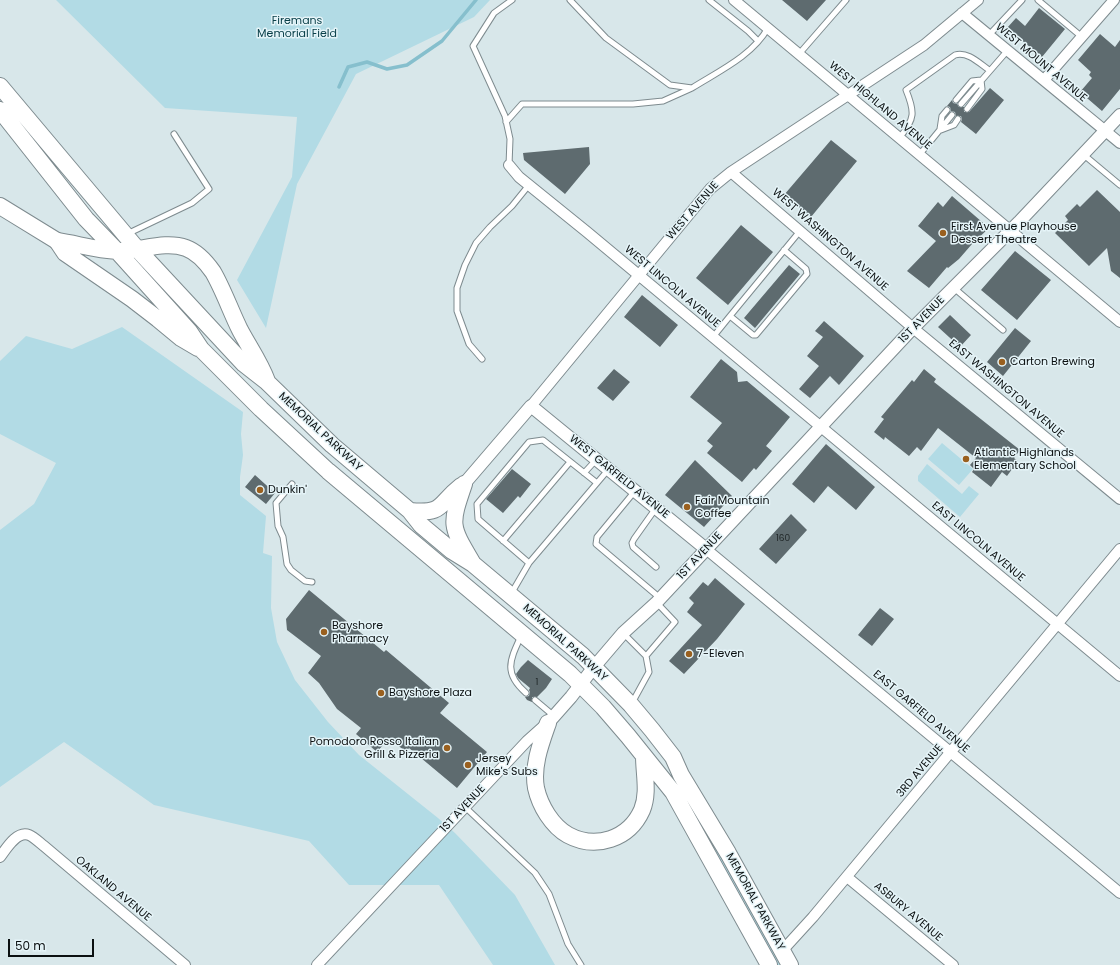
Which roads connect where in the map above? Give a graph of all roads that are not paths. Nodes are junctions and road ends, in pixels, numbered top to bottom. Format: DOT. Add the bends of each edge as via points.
graph roads {
  1 [pos="512,0"];
  2 [pos="570,0"];
  3 [pos="708,0"];
  4 [pos="734,0"];
  5 [pos="846,0"];
  6 [pos="978,0"];
  7 [pos="1022,0"];
  8 [pos="1038,0"];
  9 [pos="1114,0"];
  10 [pos="962,13"];
  11 [pos="768,28"];
  12 [pos="989,35"];
  13 [pos="1082,37"];
  14 [pos="758,41"];
  15 [pos="1008,50"];
  16 [pos="799,54"];
  17 [pos="989,70"];
  18 [pos="981,80"];
  19 [pos="1044,80"];
  20 [pos="0,86"];
  21 [pos="692,88"];
  22 [pos="849,95"];
  23 [pos="956,100"];
  24 [pos="961,104"];
  25 [pos="967,109"];
  26 [pos="0,110"];
  27 [pos="947,110"];
  28 [pos="952,115"];
  29 [pos="1120,115"];
  30 [pos="958,119"];
  31 [pos="506,122"];
  32 [pos="940,130"];
  33 [pos="1105,131"];
  34 [pos="174,134"];
  35 [pos="900,137"];
  36 [pos="1120,144"];
  37 [pos="920,154"];
  38 [pos="1083,154"];
  39 [pos="509,165"];
  40 [pos="731,172"];
  41 [pos="529,185"];
  42 [pos="1120,185"];
  43 [pos="0,206"];
  44 [pos="1011,230"];
  45 [pos="800,231"];
  46 [pos="125,235"];
  47 [pos="57,241"];
  48 [pos="138,250"];
  49 [pos="784,250"];
  50 [pos="117,251"];
  51 [pos="639,275"];
  52 [pos="953,288"];
  53 [pos="730,316"];
  54 [pos="1120,322"];
  55 [pos="913,328"];
  56 [pos="1003,330"];
  57 [pos="713,337"];
  58 [pos="201,350"];
  59 [pos="482,359"];
  60 [pos="267,382"];
  61 [pos="531,406"];
  62 [pos="821,427"];
  63 [pos="596,459"];
  64 [pos="570,462"];
  65 [pos="608,469"];
  66 [pos="584,473"];
  67 [pos="597,483"];
  68 [pos="292,484"];
  69 [pos="464,484"];
  70 [pos="635,491"];
  71 [pos="1120,499"];
  72 [pos="656,508"];
  73 [pos="410,511"];
  74 [pos="503,541"];
  75 [pos="706,549"];
  76 [pos="1120,549"];
  77 [pos="529,563"];
  78 [pos="473,564"];
  79 [pos="656,567"];
  80 [pos="312,582"];
  81 [pos="510,595"];
  82 [pos="659,601"];
  83 [pos="1058,624"];
  84 [pos="623,633"];
  85 [pos="522,635"];
  86 [pos="646,656"];
  87 [pos="594,667"];
  88 [pos="1120,676"];
  89 [pos="581,685"];
  90 [pos="526,693"];
  91 [pos="535,700"];
  92 [pos="631,706"];
  93 [pos="551,719"];
  94 [pos="950,752"];
  95 [pos="644,756"];
  96 [pos="465,807"];
  97 [pos="0,857"];
  98 [pos="847,877"];
  99 [pos="1120,893"];
  100 [pos="786,958"];
  101 [pos="185,965"];
  102 [pos="317,965"];
  103 [pos="580,965"];
  104 [pos="769,965"];
  105 [pos="953,965"];
  1 -- 31 [label="lane" via="494,12 473,46"];
  2 -- 21 [label="lane" via="606,38 670,84"];
  3 -- 14 [label="lane"];
  4 -- 11 [label="street, WEST HIGHLAND AVENUE"];
  5 -- 16 [label="lane"];
  6 -- 10 [label="street, WEST AVENUE"];
  7 -- 12 [label="lane"];
  8 -- 13 [label="lane"];
  9 -- 13 [label="street"];
  10 -- 12 [label="street, WEST MOUNT AVENUE"];
  10 -- 22 [label="street, WEST AVENUE" via="924,45"];
  11 -- 14 [label="lane"];
  11 -- 16 [label="street, WEST HIGHLAND AVENUE"];
  12 -- 15 [label="street, WEST MOUNT AVENUE"];
  13 -- 19 [label="street"];
  14 -- 21 [label="lane" via="744,55"];
  15 -- 17 [label="lane"];
  15 -- 19 [label="street, WEST MOUNT AVENUE"];
  16 -- 22 [label="street, WEST HIGHLAND AVENUE"];
  17 -- 18 [label="lane"];
  17 -- 35 [label="lane" via="967,55 959,54 906,90 913,114"];
  18 -- 23 [label="lane" via="972,81"];
  18 -- 24 [label="lane"];
  18 -- 25 [label="lane" via="982,89"];
  19 -- 33 [label="street, WEST MOUNT AVENUE"];
  20 -- 46 [label="main road, MEMORIAL PARKWAY"];
  21 -- 31 [label="lane" via="663,101 633,104 522,104"];
  22 -- 35 [label="street, WEST HIGHLAND AVENUE"];
  22 -- 40 [label="street, WEST AVENUE"];
  26 -- 50 [label="main road" via="86,219"];
  27 -- 32 [label="lane" via="942,116"];
  28 -- 32 [label="lane"];
  29 -- 33 [label="street, 1ST AVENUE"];
  30 -- 32 [label="lane" via="954,125"];
  31 -- 39 [label="lane" via="510,139"];
  32 -- 37 [label="lane"];
  33 -- 36 [label="street, WEST MOUNT AVENUE"];
  33 -- 38 [label="street, 1ST AVENUE"];
  34 -- 46 [label="lane" via="209,189 192,203"];
  35 -- 37 [label="street, WEST HIGHLAND AVENUE"];
  37 -- 44 [label="street, WEST HIGHLAND AVENUE"];
  38 -- 42 [label="lane"];
  38 -- 44 [label="street, 1ST AVENUE"];
  39 -- 41 [label="street, WEST LINCOLN AVENUE"];
  40 -- 45 [label="street, WEST WASHINGTON AVENUE"];
  40 -- 51 [label="street, WEST AVENUE" via="710,189"];
  41 -- 51 [label="street, WEST LINCOLN AVENUE"];
  41 -- 59 [label="lane" via="476,243 457,288 457,311 469,344"];
  43 -- 47 [label="main road"];
  44 -- 52 [label="street, 1ST AVENUE"];
  44 -- 54 [label="street, WEST HIGHLAND AVENUE"];
  45 -- 49 [label="lane"];
  45 -- 55 [label="street, WEST WASHINGTON AVENUE"];
  46 -- 48 [label="main road, MEMORIAL PARKWAY"];
  47 -- 50 [label="main road"];
  47 -- 58 [label="main road" via="65,253"];
  48 -- 50 [label="main road"];
  48 -- 60 [label="main road, MEMORIAL PARKWAY" via="244,364"];
  48 -- 60 [label="main road" via="174,245 197,254 213,273 240,331 262,367"];
  49 -- 53 [label="lane"];
  49 -- 53 [label="lane" via="806,269 805,278 756,335 750,334"];
  50 -- 58 [label="main road" via="189,331"];
  51 -- 57 [label="street, WEST LINCOLN AVENUE"];
  51 -- 61 [label="street, WEST AVENUE"];
  52 -- 55 [label="street, 1ST AVENUE"];
  52 -- 56 [label="lane"];
  53 -- 57 [label="lane"];
  55 -- 62 [label="street, 1ST AVENUE"];
  55 -- 71 [label="street, EAST WASHINGTON AVENUE"];
  57 -- 62 [label="street, WEST LINCOLN AVENUE"];
  58 -- 85 [label="main road, MEMORIAL PARKWAY" via="328,471"];
  60 -- 73 [label="main road, MEMORIAL PARKWAY" via="332,445"];
  61 -- 63 [label="street, WEST GARFIELD AVENUE"];
  61 -- 69 [label="street, WEST AVENUE"];
  62 -- 75 [label="street, 1ST AVENUE"];
  62 -- 83 [label="street, EAST LINCOLN AVENUE"];
  63 -- 65 [label="street, WEST GARFIELD AVENUE"];
  63 -- 66 [label="lane"];
  64 -- 66 [label="lane"];
  64 -- 74 [label="lane"];
  64 -- 74 [label="lane" via="543,440 529,442 477,504 478,519"];
  65 -- 67 [label="lane"];
  65 -- 70 [label="street, WEST GARFIELD AVENUE"];
  66 -- 67 [label="lane"];
  67 -- 77 [label="lane"];
  68 -- 80 [label="lane" via="276,503 278,526 287,564 304,581"];
  69 -- 73 [label="main road" via="436,510"];
  69 -- 78 [label="main road" via="455,511 454,527 456,536"];
  70 -- 72 [label="street, WEST GARFIELD AVENUE"];
  70 -- 82 [label="lane" via="597,537 596,544"];
  72 -- 75 [label="street, WEST GARFIELD AVENUE"];
  72 -- 79 [label="lane" via="632,543 633,547"];
  73 -- 78 [label="main road, MEMORIAL PARKWAY" via="421,525 452,551"];
  74 -- 77 [label="lane"];
  75 -- 82 [label="street, 1ST AVENUE"];
  75 -- 94 [label="street, EAST GARFIELD AVENUE"];
  76 -- 83 [label="street, 3RD AVENUE"];
  77 -- 81 [label="lane"];
  78 -- 81 [label="main road, MEMORIAL PARKWAY"];
  81 -- 87 [label="main road, MEMORIAL PARKWAY"];
  82 -- 84 [label="street, 1ST AVENUE"];
  82 -- 86 [label="lane" via="675,622"];
  83 -- 88 [label="street, EAST LINCOLN AVENUE"];
  83 -- 94 [label="street, 3RD AVENUE"];
  84 -- 86 [label="lane"];
  84 -- 87 [label="street, 1ST AVENUE"];
  85 -- 89 [label="main road, MEMORIAL PARKWAY"];
  85 -- 90 [label="lane" via="512,660 511,672 516,683"];
  86 -- 92 [label="lane" via="649,672"];
  87 -- 89 [label="street, 1ST AVENUE"];
  87 -- 92 [label="main road, MEMORIAL PARKWAY"];
  89 -- 93 [label="street, 1ST AVENUE"];
  89 -- 95 [label="main road, MEMORIAL PARKWAY"];
  91 -- 93 [label="lane"];
  92 -- 100 [label="main road, MEMORIAL PARKWAY" via="673,757"];
  93 -- 95 [label="main road" via="536,764 536,788 551,819 563,831 577,839 587,842 608,840 628,830 636,821 645,798"];
  93 -- 96 [label="street, 1ST AVENUE"];
  94 -- 98 [label="street, 3RD AVENUE"];
  94 -- 99 [label="street, EAST GARFIELD AVENUE"];
  95 -- 104 [label="main road, MEMORIAL PARKWAY" via="673,792"];
  96 -- 102 [label="street, 1ST AVENUE"];
  96 -- 103 [label="lane" via="539,878 549,894 568,944"];
  97 -- 101 [label="street, OAKLAND AVENUE" via="17,837 29,835"];
  98 -- 100 [label="street, 3RD AVENUE" via="813,917"];
  98 -- 105 [label="street, ASBURY AVENUE"];
}
